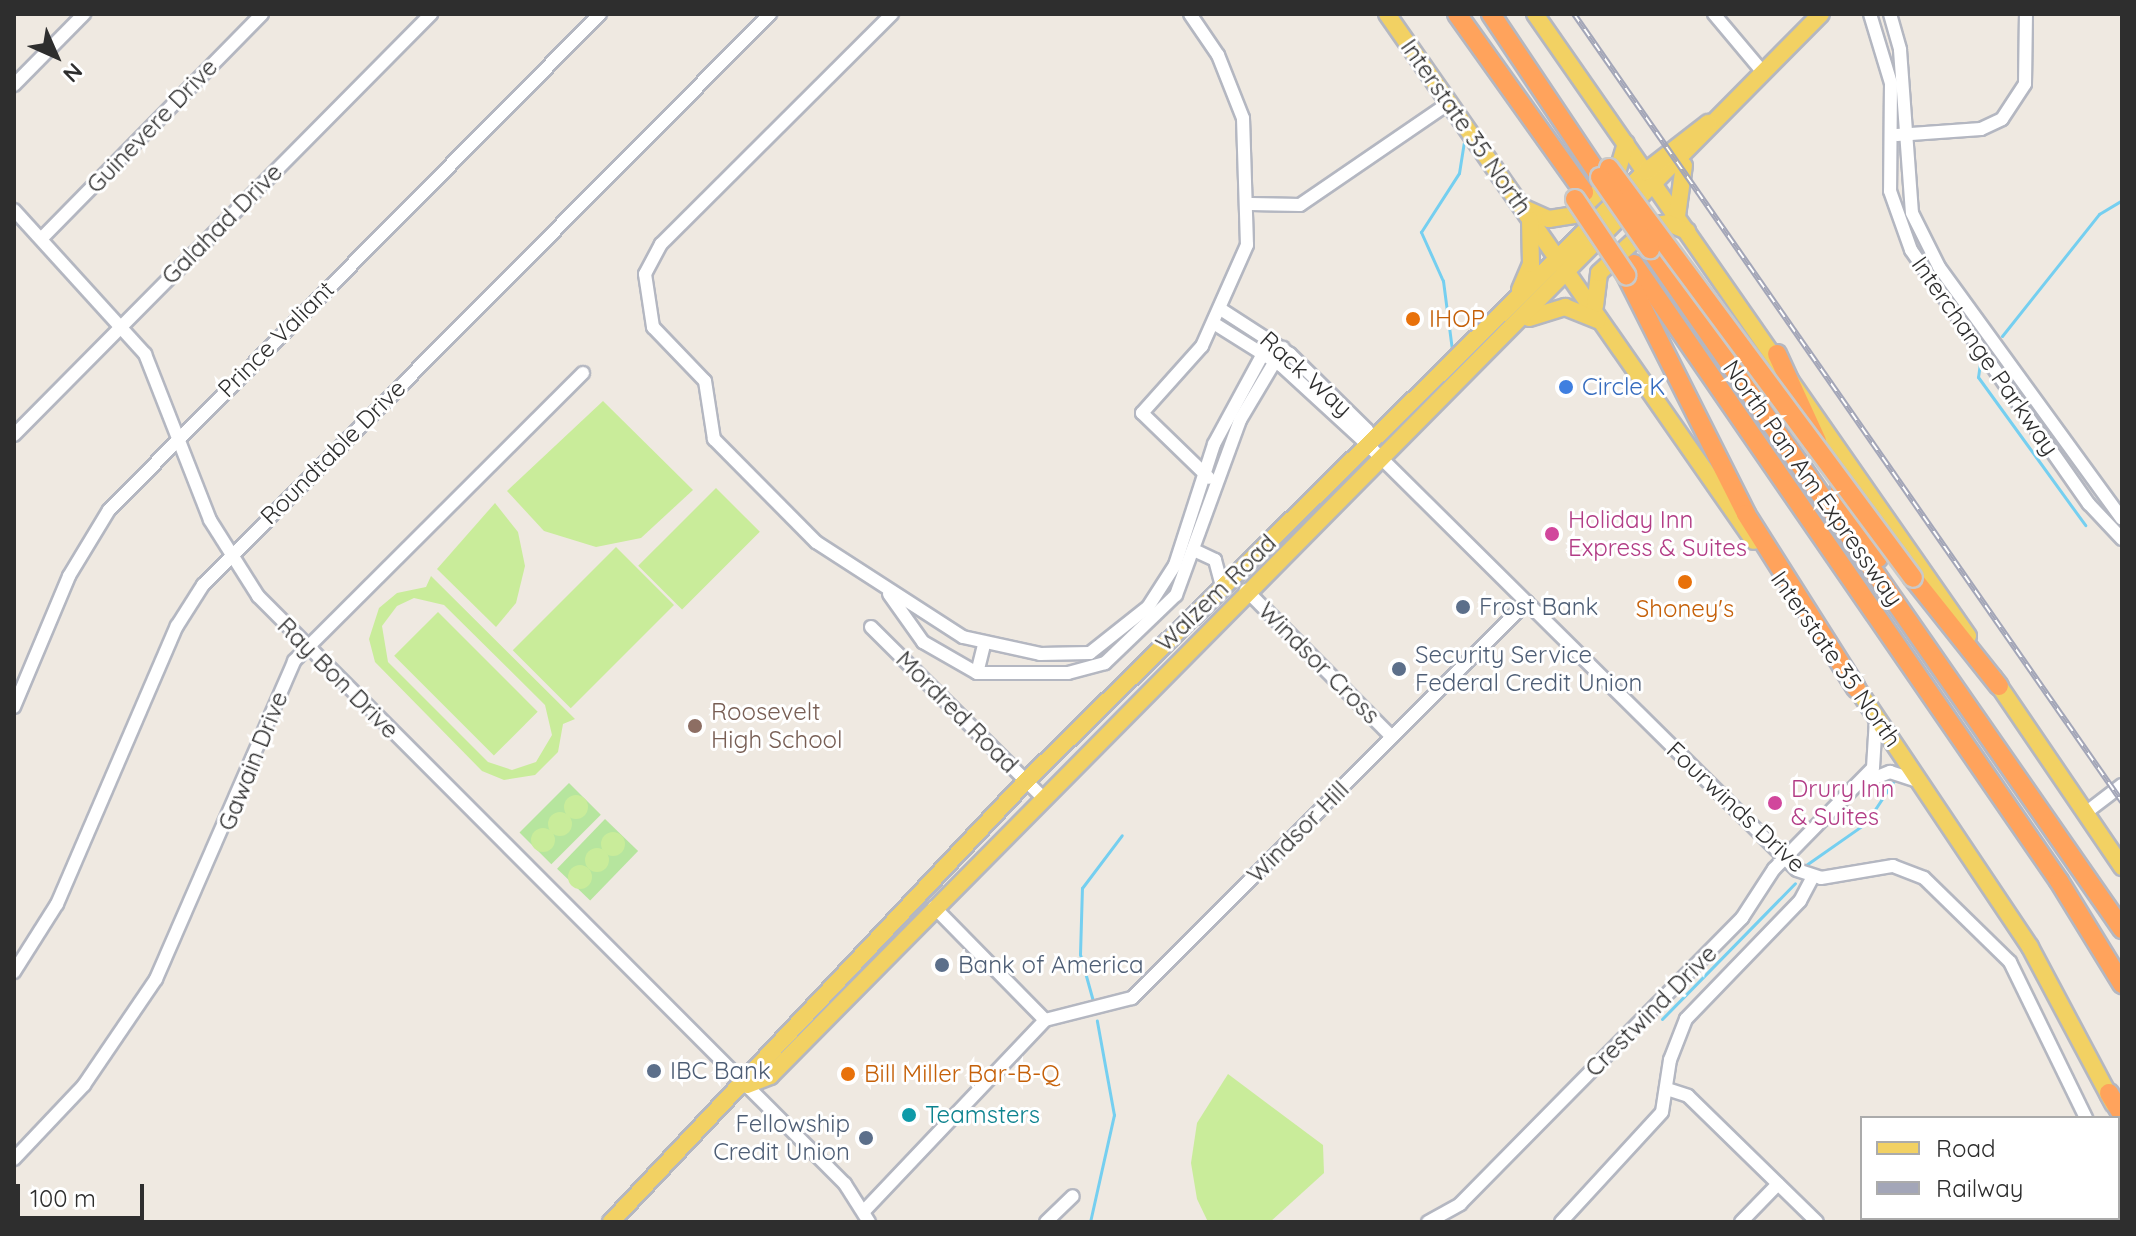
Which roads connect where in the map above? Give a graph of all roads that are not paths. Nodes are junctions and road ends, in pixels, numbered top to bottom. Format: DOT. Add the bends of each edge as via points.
graph roads {
  1 [pos="84,14"];
  2 [pos="262,14"];
  3 [pos="431,14"];
  4 [pos="600,14"];
  5 [pos="770,14"];
  6 [pos="892,14"];
  7 [pos="1190,14"];
  8 [pos="1387,14"];
  9 [pos="1457,14"];
  10 [pos="1491,14"];
  11 [pos="1497,14"];
  12 [pos="1535,14"];
  13 [pos="1714,14"];
  14 [pos="1821,14"];
  15 [pos="1870,14"];
  16 [pos="1890,14"];
  17 [pos="2026,14"];
  18 [pos="1761,70"];
  19 [pos="14,85"];
  20 [pos="1449,103"];
  21 [pos="1708,123"];
  22 [pos="1903,135"];
  23 [pos="1888,136"];
  24 [pos="1626,143"];
  25 [pos="1667,151"];
  26 [pos="1687,157"];
  27 [pos="1645,172"];
  28 [pos="1605,173"];
  29 [pos="1656,187"];
  30 [pos="1251,204"];
  31 [pos="14,210"];
  32 [pos="1526,213"];
  33 [pos="1683,224"];
  34 [pos="42,238"];
  35 [pos="1559,259"];
  36 [pos="1630,270"];
  37 [pos="1570,274"];
  38 [pos="1509,308"];
  39 [pos="1222,310"];
  40 [pos="1524,320"];
  41 [pos="1601,322"];
  42 [pos="123,324"];
  43 [pos="1215,324"];
  44 [pos="1271,339"];
  45 [pos="1283,348"];
  46 [pos="1263,351"];
  47 [pos="1777,354"];
  48 [pos="1275,360"];
  49 [pos="583,373"];
  50 [pos="181,430"];
  51 [pos="14,435"];
  52 [pos="1375,452"];
  53 [pos="1203,475"];
  54 [pos="1216,482"];
  55 [pos="2122,519"];
  56 [pos="1284,527"];
  57 [pos="2122,539"];
  58 [pos="1196,551"];
  59 [pos="230,555"];
  60 [pos="1222,586"];
  61 [pos="1246,590"];
  62 [pos="889,594"];
  63 [pos="1527,602"];
  64 [pos="934,622"];
  65 [pos="871,627"];
  66 [pos="923,642"];
  67 [pos="984,644"];
  68 [pos="307,648"];
  69 [pos="977,673"];
  70 [pos="1957,686"];
  71 [pos="1999,686"];
  72 [pos="1856,688"];
  73 [pos="14,707"];
  74 [pos="1875,714"];
  75 [pos="1392,737"];
  76 [pos="1026,781"];
  77 [pos="1923,784"];
  78 [pos="2122,785"];
  79 [pos="1859,786"];
  80 [pos="1041,796"];
  81 [pos="2088,811"];
  82 [pos="969,841"];
  83 [pos="1785,859"];
  84 [pos="2122,867"];
  85 [pos="1812,878"];
  86 [pos="934,907"];
  87 [pos="2122,929"];
  88 [pos="14,972"];
  89 [pos="2122,984"];
  90 [pos="1045,1020"];
  91 [pos="747,1085"];
  92 [pos="1667,1089"];
  93 [pos="2109,1093"];
  94 [pos="2122,1115"];
  95 [pos="2085,1116"];
  96 [pos="2119,1116"];
  97 [pos="14,1159"];
  98 [pos="1778,1184"];
  99 [pos="1073,1196"];
  100 [pos="867,1216"];
  101 [pos="611,1222"];
  102 [pos="1046,1222"];
  103 [pos="1428,1222"];
  104 [pos="1561,1222"];
  105 [pos="1741,1222"];
  106 [pos="1817,1222"];
  1 -- 19 [label="street"];
  2 -- 34 [label="street, Guinevere Drive"];
  3 -- 42 [label="street, Galahad Drive"];
  4 -- 50 [label="street, Prince Valiant"];
  5 -- 59 [label="street, Roundtable Drive"];
  6 -- 62 [label="street" via="661,244 642,291 653,327 705,381 705,415 723,450 816,542"];
  7 -- 30 [label="street" via="1240,106"];
  8 -- 20 [label="main road, Interstate 35 North"];
  9 -- 36 [label="highway, North Pan Am Expressway"];
  10 -- 28 [label="highway, North Pan Am Expressway"];
  11 -- 28 [label="highway"];
  12 -- 24 [label="main road"];
  13 -- 18 [label="street"];
  14 -- 18 [label="main road, Walzem Road"];
  15 -- 23 [label="street, Interchange Parkway" via="1891,83"];
  16 -- 22 [label="street, Interchange Parkway" via="1900,50"];
  17 -- 22 [label="street" via="2025,84 2009,113 1981,129"];
  18 -- 21 [label="main road, Walzem Road"];
  20 -- 30 [label="street" via="1300,205"];
  20 -- 32 [label="main road, Interstate 35 North"];
  21 -- 25 [label="main road, Walzem Road"];
  21 -- 26 [label="main road, Walzem Road"];
  22 -- 23 [label="street"];
  22 -- 55 [label="street, Interchange Parkway" via="1906,192 1939,267"];
  23 -- 57 [label="street, Interchange Parkway" via="1890,191 1911,250 2089,504"];
  24 -- 25 [label="main road"];
  24 -- 27 [label="main road"];
  24 -- 32 [label="main road" via="1616,176 1574,215 1549,219"];
  25 -- 27 [label="main road, Walzem Road"];
  26 -- 29 [label="main road, Walzem Road"];
  26 -- 33 [label="main road" via="1677,180"];
  27 -- 29 [label="main road"];
  27 -- 35 [label="main road, Walzem Road"];
  28 -- 70 [label="highway, North Pan Am Expressway, bridge" via="1650,249"];
  28 -- 71 [label="highway, bridge"];
  29 -- 33 [label="main road"];
  29 -- 37 [label="main road, Walzem Road"];
  30 -- 39 [label="street" via="1247,245"];
  31 -- 34 [label="street, Ray Bon Drive"];
  32 -- 35 [label="main road, Interstate 35 North"];
  32 -- 38 [label="main road" via="1531,264"];
  33 -- 41 [label="main road" via="1655,223 1606,266 1592,288"];
  33 -- 47 [label="main road"];
  34 -- 42 [label="street, Ray Bon Drive"];
  35 -- 37 [label="main road, Interstate 35 North"];
  35 -- 38 [label="main road, Walzem Road"];
  36 -- 72 [label="highway" via="1735,495"];
  36 -- 89 [label="highway, North Pan Am Expressway" via="2051,868"];
  37 -- 40 [label="main road, Walzem Road"];
  37 -- 41 [label="main road, Interstate 35 North"];
  38 -- 52 [label="main road, Walzem Road"];
  39 -- 43 [label="street"];
  39 -- 44 [label="street, Rack Way"];
  40 -- 41 [label="main road" via="1565,307"];
  40 -- 52 [label="main road, Walzem Road"];
  41 -- 72 [label="main road, Interstate 35 North"];
  42 -- 50 [label="street, Ray Bon Drive" via="158,375"];
  42 -- 51 [label="street, Galahad Drive"];
  43 -- 46 [label="street, Rack Way"];
  43 -- 53 [label="street" via="1142,413"];
  44 -- 45 [label="street, Rack Way"];
  44 -- 46 [label="street"];
  45 -- 48 [label="street"];
  45 -- 52 [label="street, Rack Way" via="1367,430"];
  46 -- 48 [label="street, Rack Way"];
  46 -- 53 [label="street"];
  47 -- 70 [label="highway" via="1864,534"];
  47 -- 71 [label="main road"];
  48 -- 52 [label="street, Rack Way"];
  48 -- 54 [label="street"];
  49 -- 68 [label="street, Gawain Drive"];
  50 -- 59 [label="street, Ray Bon Drive" via="210,520"];
  50 -- 73 [label="street, Prince Valiant" via="80,554"];
  52 -- 56 [label="main road, Walzem Road"];
  52 -- 61 [label="main road, Walzem Road"];
  52 -- 63 [label="street, Fourwinds Drive"];
  53 -- 54 [label="street"];
  53 -- 67 [label="street" via="1175,565 1148,607 1110,641 1069,655"];
  54 -- 58 [label="street"];
  56 -- 60 [label="main road, Walzem Road"];
  56 -- 61 [label="main road" via="1244,577"];
  58 -- 60 [label="street" via="1215,560"];
  58 -- 69 [label="street" via="1158,617 1105,663 1068,673"];
  59 -- 68 [label="street, Ray Bon Drive"];
  59 -- 88 [label="street, Roundtable Drive" via="185,610 57,904"];
  60 -- 76 [label="main road, Walzem Road"];
  61 -- 75 [label="street, Windsor Cross"];
  61 -- 80 [label="main road, Walzem Road"];
  62 -- 64 [label="street"];
  62 -- 66 [label="street"];
  63 -- 75 [label="street, Windsor Hill"];
  63 -- 83 [label="street, Fourwinds Drive"];
  64 -- 66 [label="street"];
  64 -- 67 [label="street"];
  65 -- 76 [label="street, Mordred Road"];
  66 -- 69 [label="street"];
  67 -- 69 [label="street"];
  68 -- 91 [label="street, Ray Bon Drive"];
  68 -- 97 [label="street, Gawain Drive" via="294,661 156,979 84,1085"];
  70 -- 87 [label="highway, North Pan Am Expressway"];
  71 -- 81 [label="main road"];
  72 -- 74 [label="main road, Interstate 35 North"];
  74 -- 77 [label="main road, Interstate 35 North"];
  74 -- 79 [label="street, Crestwind Drive" via="1877,760"];
  75 -- 90 [label="street, Windsor Hill" via="1132,998"];
  76 -- 80 [label="street, Mordred Road"];
  76 -- 82 [label="main road, Walzem Road"];
  77 -- 79 [label="street, Crestwind Drive" via="1890,772"];
  77 -- 93 [label="main road, Interstate 35 North" via="2030,947"];
  78 -- 81 [label="street"];
  79 -- 83 [label="street, Crestwind Drive"];
  80 -- 86 [label="main road, Walzem Road"];
  81 -- 84 [label="main road"];
  82 -- 86 [label="main road" via="934,892"];
  82 -- 91 [label="main road, Walzem Road" via="757,1062"];
  83 -- 85 [label="street, Fourwinds Drive"];
  83 -- 103 [label="street, Crestwind Drive" via="1742,918 1460,1204"];
  85 -- 92 [label="street" via="1800,901 1686,1019"];
  85 -- 95 [label="street, Fourwinds Drive" via="1893,866 1924,878 2010,962"];
  86 -- 90 [label="street"];
  86 -- 91 [label="main road, Walzem Road" via="770,1076"];
  90 -- 100 [label="street"];
  91 -- 100 [label="street, Ray Bon Drive"];
  91 -- 101 [label="main road, Walzem Road"];
  92 -- 98 [label="street" via="1688,1096"];
  92 -- 104 [label="street" via="1655,1122"];
  93 -- 94 [label="highway"];
  93 -- 96 [label="main road, Interstate 35 North"];
  98 -- 105 [label="street"];
  98 -- 106 [label="street"];
  99 -- 102 [label="street"];
}
